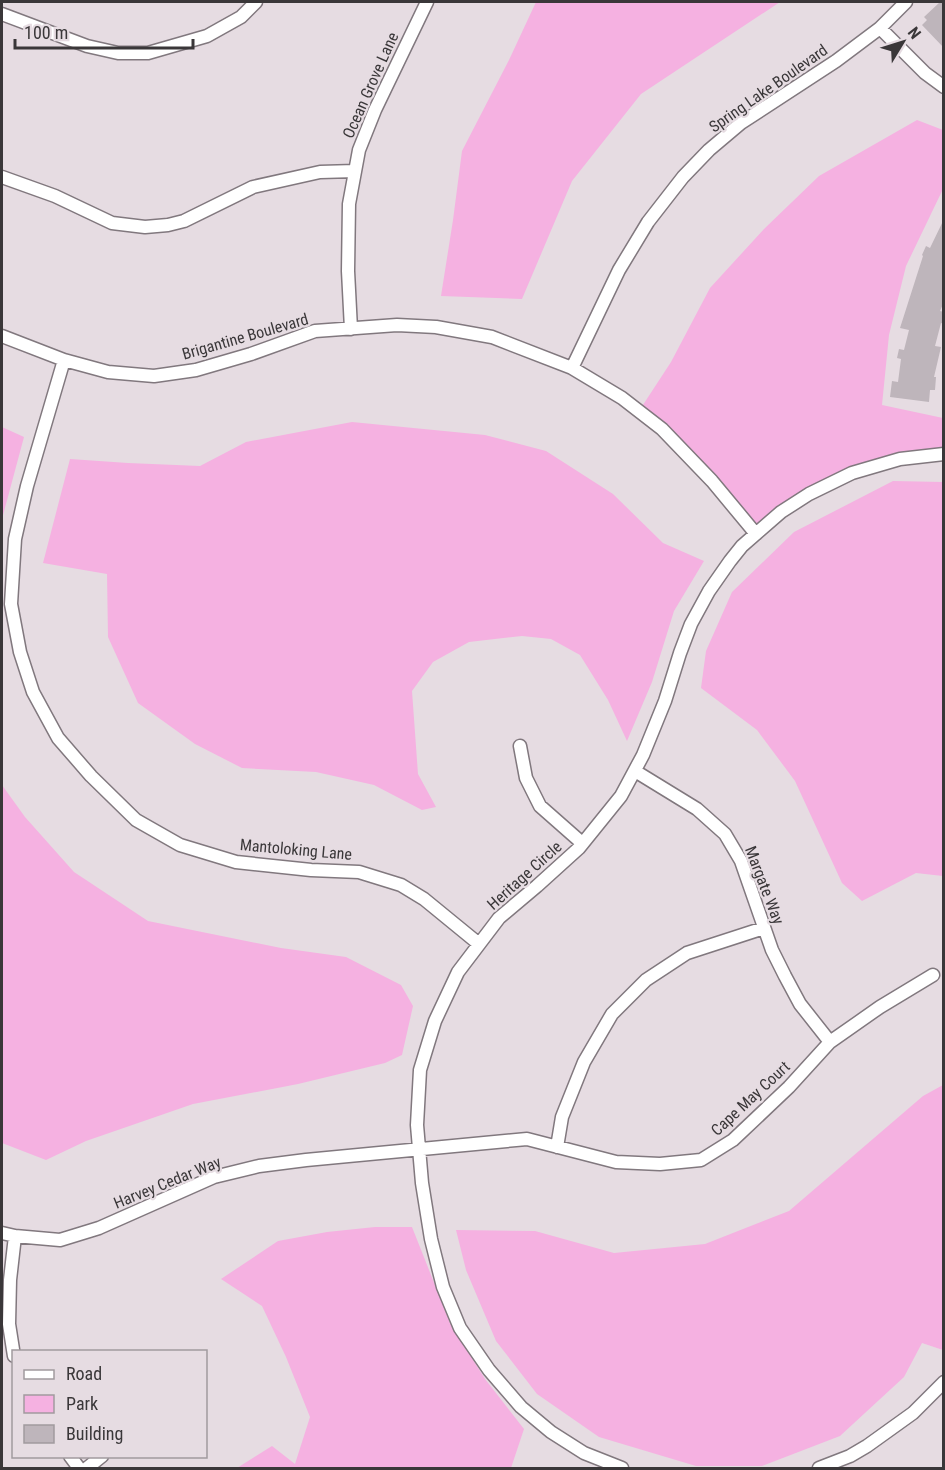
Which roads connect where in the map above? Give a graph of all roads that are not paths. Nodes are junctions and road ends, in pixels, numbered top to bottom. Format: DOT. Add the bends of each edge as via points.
graph roads {
  1 [pos="256,2"];
  2 [pos="427,2"];
  3 [pos="906,2"];
  4 [pos="2,14"];
  5 [pos="880,28"];
  6 [pos="944,87"];
  7 [pos="355,171"];
  8 [pos="2,177"];
  9 [pos="351,328"];
  10 [pos="2,336"];
  11 [pos="64,360"];
  12 [pos="572,368"];
  13 [pos="944,454"];
  14 [pos="756,534"];
  15 [pos="6,604"];
  16 [pos="520,746"];
  17 [pos="635,771"];
  18 [pos="582,843"];
  19 [pos="764,928"];
  20 [pos="479,944"];
  21 [pos="933,975"];
  22 [pos="831,1041"];
  23 [pos="558,1147"];
  24 [pos="419,1150"];
  25 [pos="2,1233"];
  26 [pos="15,1236"];
  27 [pos="13,1350"];
  28 [pos="941,1389"];
  29 [pos="100,1458"];
  30 [pos="593,1463"];
  31 [pos="87,1468"];
  32 [pos="622,1468"];
  33 [pos="819,1468"];
  1 -- 4 [label="street" via="241,17 207,36 148,53 118,53 87,46"];
  2 -- 7 [label="street, Ocean Grove Lane" via="375,110 358,150"];
  3 -- 5 [label="street, Spring Lake Boulevard"];
  5 -- 6 [label="street"];
  5 -- 12 [label="street, Spring Lake Boulevard" via="741,123 683,177 648,222 619,270"];
  7 -- 8 [label="street" via="320,172 253,187 184,221 146,228 112,223"];
  7 -- 9 [label="street, Ocean Grove Lane" via="349,204"];
  9 -- 11 [label="street, Brigantine Boulevard" via="315,332 196,370 154,376 108,372"];
  9 -- 12 [label="street, Brigantine Boulevard" via="436,327 492,337"];
  10 -- 11 [label="street, Brigantine Boulevard"];
  11 -- 15 [label="street, Mantoloking Lane" via="27,486"];
  12 -- 14 [label="street, Brigantine Boulevard" via="622,398 662,429"];
  13 -- 14 [label="street, Heritage Circle" via="900,459 852,473 809,494"];
  14 -- 17 [label="street, Heritage Circle" via="730,561 691,624 666,701"];
  15 -- 20 [label="street, Mantoloking Lane" via="33,692 58,738 90,776 136,820 180,845 236,862 359,872 401,885"];
  16 -- 18 [label="street" via="525,778 540,806"];
  17 -- 18 [label="street, Heritage Circle" via="621,796"];
  17 -- 19 [label="street, Margate Way" via="697,809 725,834 741,861"];
  18 -- 20 [label="street, Heritage Circle" via="498,918"];
  19 -- 22 [label="street, Margate Way" via="800,1004"];
  19 -- 23 [label="street" via="687,953 646,980 612,1014 584,1062 562,1117"];
  20 -- 24 [label="street, Heritage Circle" via="453,982 435,1021 420,1070"];
  21 -- 22 [label="street, Cape May Court"];
  22 -- 23 [label="street, Cape May Court" via="733,1140 701,1160 660,1164 616,1162"];
  23 -- 24 [label="street, Cape May Court" via="527,1139"];
  24 -- 26 [label="street, Harvey Cedar Way" via="259,1166 214,1177 99,1228 60,1240"];
  24 -- 30 [label="street, Heritage Circle" via="431,1239 443,1287 460,1328 521,1407"];
  25 -- 26 [label="street, Harvey Cedar Way"];
  26 -- 27 [label="street" via="9,1324"];
  28 -- 33 [label="street" via="867,1446"];
  29 -- 31 [label="street"];
  30 -- 32 [label="street, Heritage Circle"];
}
